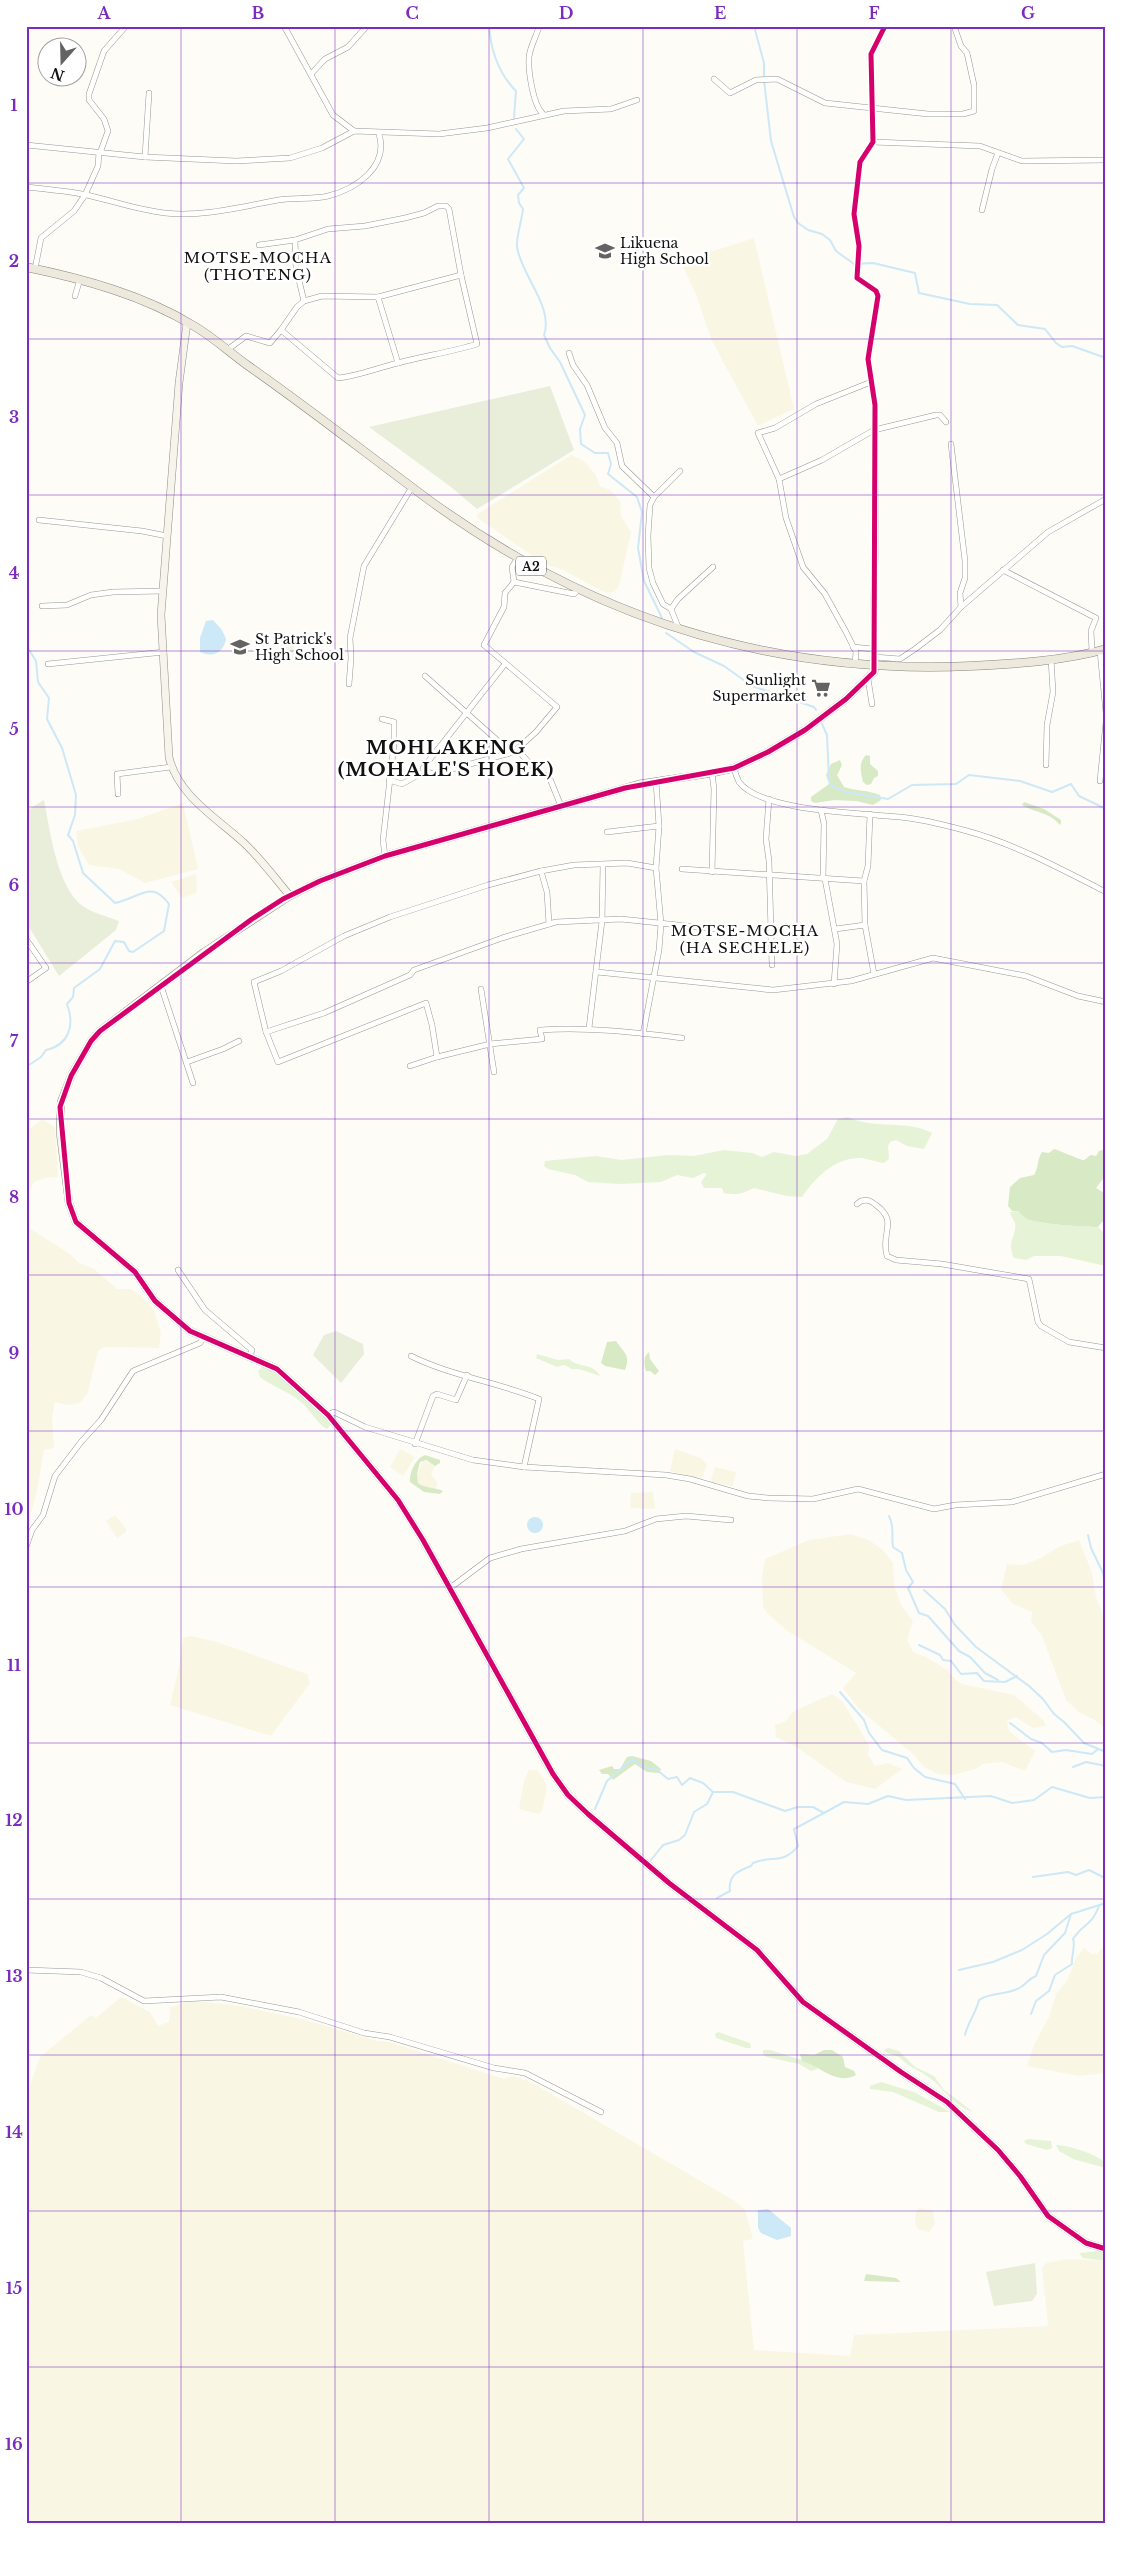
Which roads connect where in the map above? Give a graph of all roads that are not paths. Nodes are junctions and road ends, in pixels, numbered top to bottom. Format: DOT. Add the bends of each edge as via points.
graph roads {
  1 [pos="126,26"];
  2 [pos="284,26"];
  3 [pos="367,26"];
  4 [pos="885,26"];
  5 [pos="954,26"];
  6 [pos="539,27"];
  7 [pos="310,74"];
  8 [pos="714,79"];
  9 [pos="149,93"];
  10 [pos="637,100"];
  11 [pos="872,109"];
  12 [pos="543,114"];
  13 [pos="354,131"];
  14 [pos="379,134"];
  15 [pos="873,142"];
  16 [pos="26,145"];
  17 [pos="99,152"];
  18 [pos="998,153"];
  19 [pos="144,157"];
  20 [pos="1106,160"];
  21 [pos="26,186"];
  22 [pos="85,195"];
  23 [pos="982,210"];
  24 [pos="295,240"];
  25 [pos="258,245"];
  26 [pos="26,267"];
  27 [pos="35,269"];
  28 [pos="460,275"];
  29 [pos="80,278"];
  30 [pos="75,296"];
  31 [pos="378,297"];
  32 [pos="304,301"];
  33 [pos="187,323"];
  34 [pos="281,330"];
  35 [pos="227,350"];
  36 [pos="569,354"];
  37 [pos="398,362"];
  38 [pos="871,382"];
  39 [pos="946,422"];
  40 [pos="874,430"];
  41 [pos="951,444"];
  42 [pos="680,471"];
  43 [pos="779,479"];
  44 [pos="412,487"];
  45 [pos="654,497"];
  46 [pos="1106,499"];
  47 [pos="39,520"];
  48 [pos="167,536"];
  49 [pos="517,559"];
  50 [pos="713,567"];
  51 [pos="1004,570"];
  52 [pos="514,582"];
  53 [pos="578,590"];
  54 [pos="163,592"];
  55 [pos="42,606"];
  56 [pos="961,607"];
  57 [pos="671,609"];
  58 [pos="679,629"];
  59 [pos="853,647"];
  60 [pos="873,649"];
  61 [pos="1099,650"];
  62 [pos="164,652"];
  63 [pos="874,657"];
  64 [pos="1051,659"];
  65 [pos="48,664"];
  66 [pos="505,664"];
  67 [pos="855,664"];
  68 [pos="875,666"];
  69 [pos="425,676"];
  70 [pos="868,679"];
  71 [pos="348,684"];
  72 [pos="872,704"];
  73 [pos="466,712"];
  74 [pos="1106,713"];
  75 [pos="382,719"];
  76 [pos="1106,722"];
  77 [pos="517,749"];
  78 [pos="507,754"];
  79 [pos="1046,765"];
  80 [pos="171,767"];
  81 [pos="734,768"];
  82 [pos="424,771"];
  83 [pos="712,773"];
  84 [pos="389,780"];
  85 [pos="656,781"];
  86 [pos="1100,781"];
  87 [pos="118,794"];
  88 [pos="769,799"];
  89 [pos="561,806"];
  90 [pos="821,810"];
  91 [pos="870,814"];
  92 [pos="659,826"];
  93 [pos="607,832"];
  94 [pos="385,856"];
  95 [pos="603,865"];
  96 [pos="656,868"];
  97 [pos="682,869"];
  98 [pos="541,871"];
  99 [pos="712,872"];
  100 [pos="770,876"];
  101 [pos="824,879"];
  102 [pos="864,881"];
  103 [pos="1106,892"];
  104 [pos="290,896"];
  105 [pos="602,921"];
  106 [pos="549,924"];
  107 [pos="661,924"];
  108 [pos="865,925"];
  109 [pos="716,929"];
  110 [pos="835,929"];
  111 [pos="26,939"];
  112 [pos="772,965"];
  113 [pos="597,972"];
  114 [pos="874,974"];
  115 [pos="653,977"];
  116 [pos="26,982"];
  117 [pos="834,984"];
  118 [pos="161,986"];
  119 [pos="481,989"];
  120 [pos="1106,1002"];
  121 [pos="589,1028"];
  122 [pos="266,1032"];
  123 [pos="643,1034"];
  124 [pos="682,1038"];
  125 [pos="239,1041"];
  126 [pos="490,1044"];
  127 [pos="437,1057"];
  128 [pos="187,1062"];
  129 [pos="410,1066"];
  130 [pos="494,1072"];
  131 [pos="193,1083"];
  132 [pos="857,1204"];
  133 [pos="178,1270"];
  134 [pos="204,1338"];
  135 [pos="1106,1348"];
  136 [pos="250,1356"];
  137 [pos="411,1356"];
  138 [pos="467,1376"];
  139 [pos="328,1415"];
  140 [pos="416,1444"];
  141 [pos="524,1467"];
  142 [pos="1106,1474"];
  143 [pos="731,1520"];
  144 [pos="26,1547"];
  145 [pos="450,1588"];
  146 [pos="26,1652"];
  147 [pos="26,1668"];
  148 [pos="26,1970"];
  149 [pos="601,2112"];
  150 [pos="1106,2249"];
  1 -- 17 [label="street" via="104,51 89,94 89,100 104,119 108,131"];
  2 -- 7 [label="street"];
  3 -- 7 [label="street" via="348,46"];
  4 -- 11 [label="street" via="871,54"];
  5 -- 11 [label="street" via="967,53 974,85 974,111 928,114"];
  6 -- 12 [label="street" via="529,58 534,102"];
  7 -- 13 [label="street" via="333,115"];
  8 -- 11 [label="street" via="730,93 756,80 777,80 824,103"];
  9 -- 19 [label="street"];
  10 -- 12 [label="street" via="611,109"];
  11 -- 15 [label="street"];
  12 -- 14 [label="street" via="488,128 438,134"];
  13 -- 14 [label="street"];
  13 -- 19 [label="street" via="322,148 290,158"];
  14 -- 22 [label="street" via="379,160 369,173 345,190 326,196 294,197 206,213 176,213"];
  15 -- 18 [label="street" via="980,146"];
  15 -- 38 [label="street" via="860,162 854,214 859,246 857,278 878,296 868,359"];
  16 -- 17 [label="street"];
  17 -- 19 [label="street"];
  17 -- 22 [label="street" via="98,166"];
  18 -- 20 [label="street" via="1022,161"];
  18 -- 23 [label="street"];
  21 -- 22 [label="street"];
  22 -- 27 [label="street" via="74,211 41,238"];
  24 -- 25 [label="street"];
  24 -- 28 [label="street" via="328,229 372,224 446,206"];
  24 -- 32 [label="street" via="296,268"];
  26 -- 27 [label="main road, A2"];
  27 -- 29 [label="main road, A2"];
  28 -- 31 [label="street"];
  28 -- 37 [label="street" via="477,344 442,355"];
  29 -- 30 [label="street"];
  29 -- 33 [label="main road, A2" via="137,299"];
  31 -- 32 [label="street" via="322,296"];
  31 -- 37 [label="street"];
  32 -- 34 [label="street"];
  33 -- 35 [label="main road, A2"];
  33 -- 48 [label="street"];
  34 -- 35 [label="street" via="270,343 246,336"];
  34 -- 37 [label="street" via="338,378 360,375"];
  35 -- 44 [label="main road, A2"];
  36 -- 45 [label="street" via="606,428 617,443 622,466"];
  38 -- 40 [label="street" via="875,405"];
  38 -- 43 [label="street" via="816,404 775,428 758,433"];
  39 -- 40 [label="street" via="936,415"];
  40 -- 43 [label="street" via="822,460"];
  40 -- 60 [label="street" via="876,546"];
  41 -- 56 [label="street" via="965,561"];
  42 -- 45 [label="street"];
  43 -- 59 [label="street" via="786,518 803,567 825,594"];
  44 -- 49 [label="main road, A2"];
  44 -- 71 [label="street" via="364,566 350,638"];
  45 -- 57 [label="street" via="650,506 649,568 659,597"];
  46 -- 51 [label="street" via="1048,532"];
  47 -- 48 [label="street"];
  48 -- 54 [label="street"];
  49 -- 52 [label="street" via="512,567"];
  49 -- 53 [label="main road, A2"];
  50 -- 57 [label="street"];
  51 -- 56 [label="street"];
  51 -- 61 [label="street" via="1096,618 1091,631"];
  52 -- 53 [label="street" via="574,594"];
  52 -- 66 [label="street" via="505,593 504,607 484,645"];
  53 -- 58 [label="main road, A2"];
  54 -- 55 [label="street" via="113,592 78,599 67,605"];
  54 -- 62 [label="street"];
  56 -- 63 [label="street" via="940,630 900,659"];
  57 -- 58 [label="street"];
  58 -- 67 [label="main road, A2" via="770,653"];
  59 -- 60 [label="street"];
  59 -- 67 [label="street"];
  60 -- 63 [label="street"];
  61 -- 64 [label="main road, A2"];
  61 -- 74 [label="street"];
  62 -- 65 [label="street"];
  62 -- 80 [label="street"];
  63 -- 68 [label="street"];
  64 -- 68 [label="main road, A2" via="954,666"];
  64 -- 79 [label="street" via="1053,692 1047,725"];
  66 -- 73 [label="street"];
  66 -- 77 [label="street" via="557,707"];
  67 -- 68 [label="main road, A2"];
  68 -- 70 [label="street"];
  69 -- 73 [label="street"];
  70 -- 72 [label="street"];
  70 -- 81 [label="street" via="805,730"];
  73 -- 78 [label="street"];
  73 -- 82 [label="street" via="423,768"];
  75 -- 84 [label="street" via="394,722"];
  76 -- 86 [label="street"];
  77 -- 78 [label="street"];
  77 -- 89 [label="street" via="550,779"];
  78 -- 82 [label="street" via="434,774"];
  80 -- 87 [label="street" via="117,774"];
  80 -- 104 [label="street" via="193,798 244,843"];
  81 -- 83 [label="street"];
  81 -- 88 [label="street" via="740,782 752,792"];
  82 -- 84 [label="street" via="402,784"];
  83 -- 85 [label="street"];
  83 -- 99 [label="street"];
  84 -- 94 [label="street" via="383,840"];
  85 -- 89 [label="street"];
  85 -- 92 [label="street"];
  88 -- 90 [label="street"];
  88 -- 100 [label="street" via="766,839"];
  89 -- 94 [label="street"];
  90 -- 91 [label="street"];
  90 -- 101 [label="street"];
  91 -- 102 [label="street" via="868,866"];
  91 -- 103 [label="street" via="902,817 966,831 1062,868"];
  92 -- 93 [label="street"];
  92 -- 96 [label="street"];
  94 -- 104 [label="street" via="328,877"];
  95 -- 96 [label="street" via="627,863"];
  95 -- 98 [label="street" via="574,865"];
  95 -- 105 [label="street"];
  96 -- 107 [label="street"];
  97 -- 99 [label="street"];
  98 -- 106 [label="street" via="547,892"];
  98 -- 122 [label="street" via="390,917 344,936 254,982"];
  99 -- 100 [label="street"];
  100 -- 101 [label="street"];
  100 -- 112 [label="street"];
  101 -- 102 [label="street"];
  101 -- 110 [label="street"];
  102 -- 108 [label="street"];
  104 -- 118 [label="street" via="204,952"];
  105 -- 106 [label="street"];
  105 -- 107 [label="street" via="621,919"];
  105 -- 113 [label="street"];
  106 -- 122 [label="street" via="414,970 410,975 324,1013"];
  107 -- 109 [label="street"];
  107 -- 115 [label="street"];
  108 -- 110 [label="street"];
  108 -- 114 [label="street"];
  110 -- 117 [label="street"];
  111 -- 116 [label="street" via="46,968"];
  113 -- 115 [label="street"];
  113 -- 121 [label="street"];
  114 -- 117 [label="street"];
  114 -- 120 [label="street" via="940,958 1026,976 1078,996"];
  115 -- 117 [label="street" via="773,990"];
  115 -- 123 [label="street"];
  118 -- 128 [label="street"];
  118 -- 134 [label="street" via="100,1031 71,1076 60,1107 64,1169 69,1203 76,1222 136,1272 154,1301 190,1331"];
  119 -- 126 [label="street"];
  121 -- 123 [label="street"];
  121 -- 126 [label="street" via="540,1030 542,1039"];
  122 -- 127 [label="street" via="278,1062 426,1003"];
  123 -- 124 [label="street"];
  125 -- 128 [label="street"];
  126 -- 127 [label="street"];
  126 -- 130 [label="street"];
  127 -- 129 [label="street"];
  128 -- 131 [label="street"];
  132 -- 135 [label="street" via="861,1200 870,1201 889,1219 884,1241 887,1256 896,1260 942,1264 1029,1279 1041,1326 1069,1342"];
  133 -- 136 [label="street" via="205,1310 252,1350"];
  134 -- 136 [label="street"];
  134 -- 144 [label="street" via="200,1344 133,1371 101,1420 55,1476 43,1515 32,1530"];
  136 -- 139 [label="street" via="277,1369"];
  137 -- 138 [label="street"];
  138 -- 140 [label="street" via="456,1400 437,1394 433,1396"];
  138 -- 141 [label="street" via="509,1386 540,1399"];
  139 -- 140 [label="street" via="334,1412 354,1423"];
  139 -- 145 [label="street" via="398,1500"];
  140 -- 141 [label="street" via="473,1460"];
  141 -- 142 [label="street" via="666,1475 768,1498 812,1499 858,1489 934,1509 1012,1502"];
  143 -- 145 [label="street" via="686,1516 656,1519 625,1531 522,1550 490,1558"];
  145 -- 150 [label="street" via="553,1774 568,1795 669,1883 757,1950 803,2002 947,2102 998,2150 1048,2216 1086,2243"];
  146 -- 147 [label="street"];
  148 -- 149 [label="street" via="81,1972 101,1978 144,2001 221,1997 299,2012 494,2068 525,2072"];
}
